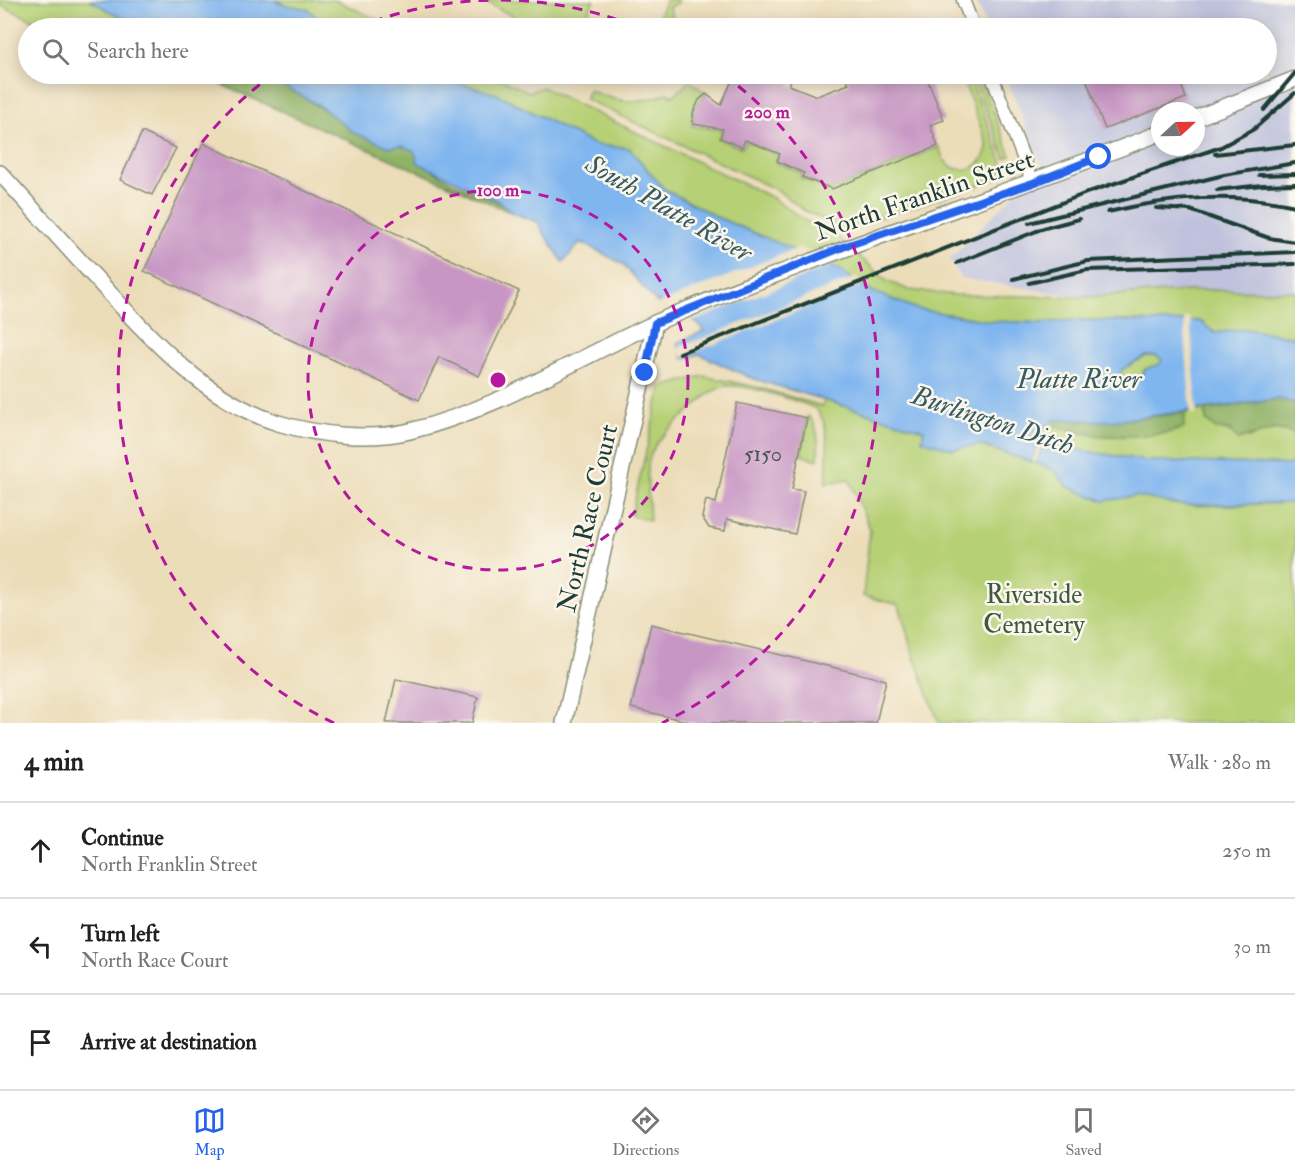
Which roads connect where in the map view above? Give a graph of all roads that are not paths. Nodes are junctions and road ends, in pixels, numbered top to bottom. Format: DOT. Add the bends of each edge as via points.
graph roads {
  1 [pos="963,0"];
  2 [pos="970,18"];
  3 [pos="1295,80"];
  4 [pos="995,84"];
  5 [pos="1205,115"];
  6 [pos="1151,137"];
  7 [pos="0,173"];
  8 [pos="1033,183"];
  9 [pos="655,323"];
  10 [pos="564,723"];
  1 -- 2 [label="street"];
  3 -- 5 [label="street"];
  4 -- 8 [label="street"];
  6 -- 8 [label="street, North Franklin Street"];
  7 -- 9 [label="street, North Franklin Street" via="172,357 230,401 272,420 304,428 338,434 407,432 527,387"];
  8 -- 9 [label="street, North Franklin Street" via="843,247"];
  9 -- 10 [label="street, North Race Court"];
}
